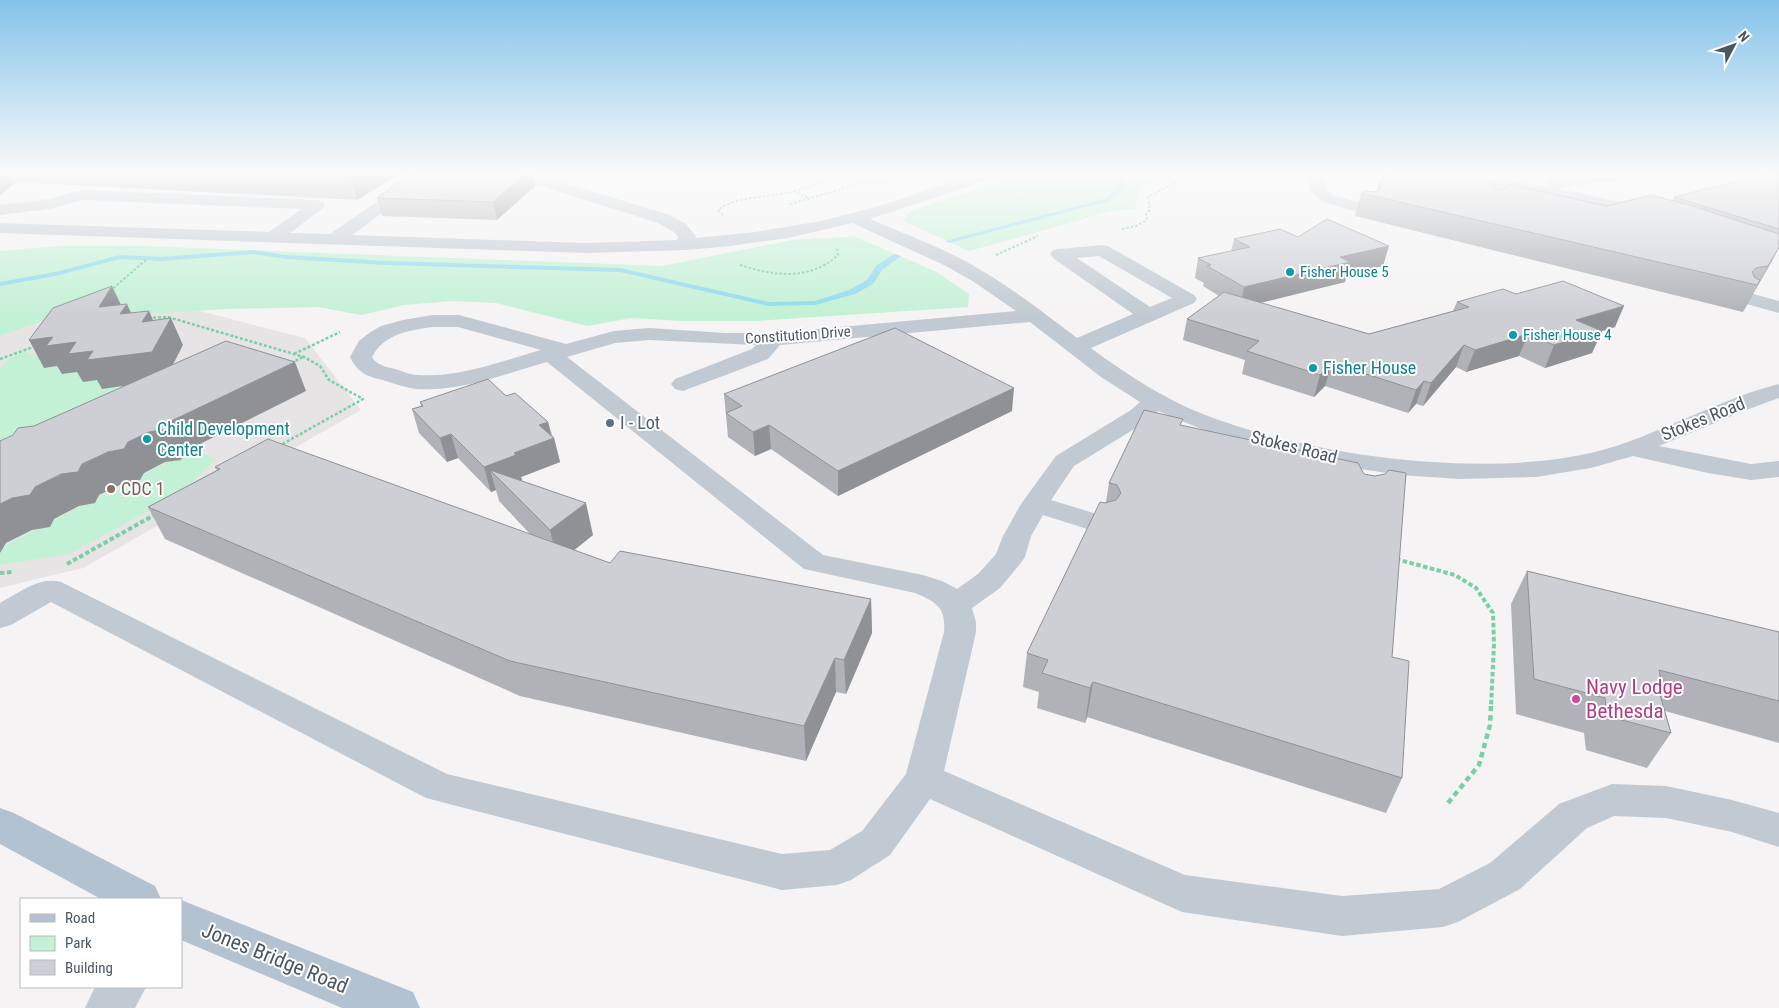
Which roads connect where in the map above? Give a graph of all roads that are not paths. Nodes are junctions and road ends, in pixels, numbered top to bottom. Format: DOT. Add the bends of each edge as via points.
graph roads {
  1 [pos="14,221"];
  2 [pos="296,221"];
  3 [pos="361,221"];
  4 [pos="668,221"];
  5 [pos="839,221"];
  6 [pos="861,221"];
  7 [pos="0,228"];
  8 [pos="272,238"];
  9 [pos="334,240"];
  10 [pos="685,245"];
  11 [pos="1750,299"];
  12 [pos="1779,307"];
  13 [pos="1033,316"];
  14 [pos="1149,316"];
  15 [pos="774,339"];
  16 [pos="1075,347"];
  17 [pos="557,352"];
  18 [pos="683,384"];
  19 [pos="1779,391"];
  20 [pos="1156,401"];
  21 [pos="1631,448"];
  22 [pos="1357,462"];
  23 [pos="1779,469"];
  24 [pos="1362,489"];
  25 [pos="1035,504"];
  26 [pos="1100,524"];
  27 [pos="955,605"];
  28 [pos="0,617"];
  29 [pos="923,779"];
  30 [pos="0,824"];
  31 [pos="1779,830"];
  32 [pos="138,898"];
  33 [pos="182,920"];
  34 [pos="123,988"];
  35 [pos="108,1008"];
  36 [pos="398,1008"];
  1 -- 7 [label="street"];
  2 -- 8 [label="street"];
  3 -- 9 [label="street"];
  4 -- 10 [label="street" via="687,236"];
  5 -- 10 [label="street" via="770,235"];
  6 -- 13 [label="street, Stokes Road" via="954,262 994,286"];
  7 -- 8 [label="street"];
  8 -- 9 [label="street"];
  9 -- 10 [label="street" via="586,248"];
  11 -- 12 [label="street"];
  13 -- 15 [label="street, Constitution Drive"];
  13 -- 16 [label="street, Stokes Road"];
  14 -- 14 [label="street" via="1187,299 1102,250 1059,254"];
  14 -- 16 [label="street"];
  15 -- 17 [label="street, Constitution Drive" via="649,334 614,337"];
  15 -- 18 [label="street" via="760,354"];
  16 -- 20 [label="street, Stokes Road"];
  17 -- 17 [label="street, Constitution Drive" via="459,321 441,320 386,332 368,344 361,357 365,365 376,371 416,382 476,375"];
  17 -- 27 [label="street" via="814,562 923,585 937,590"];
  19 -- 21 [label="street, Stokes Road" via="1720,410"];
  20 -- 22 [label="street, Stokes Road" via="1229,431 1279,446"];
  20 -- 25 [label="street" via="1140,415 1065,461"];
  21 -- 22 [label="street, Stokes Road" via="1613,455 1530,470 1430,469"];
  21 -- 23 [label="street" via="1751,472"];
  22 -- 24 [label="street"];
  25 -- 26 [label="street"];
  25 -- 27 [label="street" via="1017,536 1010,557 989,581"];
  27 -- 29 [label="street" via="962,620 960,632"];
  28 -- 29 [label="street" via="50,589 439,787 782,872 836,867 876,843"];
  29 -- 31 [label="street" via="1182,893 1342,916 1443,908 1505,876 1573,816 1612,800 1666,802"];
  30 -- 32 [label="main road"];
  33 -- 36 [label="main road, Jones Bridge Road"];
  34 -- 35 [label="street"];
}
